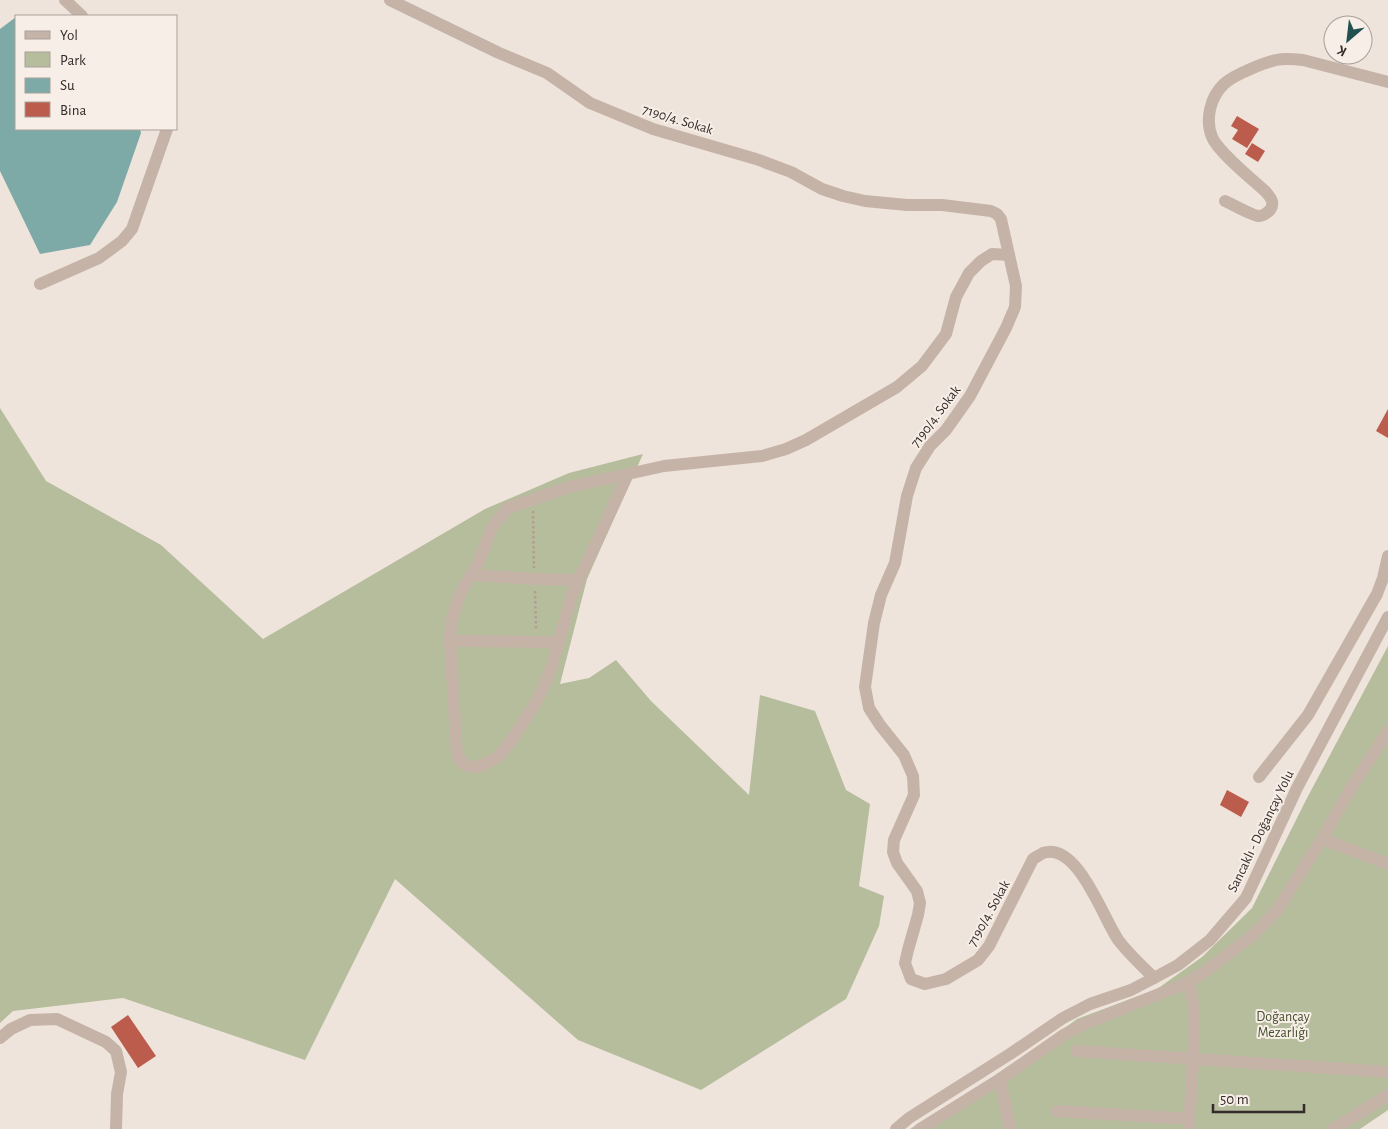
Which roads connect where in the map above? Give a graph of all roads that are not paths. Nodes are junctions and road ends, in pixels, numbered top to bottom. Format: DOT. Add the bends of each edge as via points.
graph roads {
  1 [pos="65,0"];
  2 [pos="390,0"];
  3 [pos="81,15"];
  4 [pos="1388,82"];
  5 [pos="167,130"];
  6 [pos="1225,201"];
  7 [pos="1009,255"];
  8 [pos="40,284"];
  9 [pos="628,474"];
  10 [pos="1388,556"];
  11 [pos="472,575"];
  12 [pos="579,580"];
  13 [pos="1388,616"];
  14 [pos="450,640"];
  15 [pos="559,642"];
  16 [pos="1387,735"];
  17 [pos="1259,777"];
  18 [pos="1322,839"];
  19 [pos="1388,864"];
  20 [pos="1154,978"];
  21 [pos="1190,982"];
  22 [pos="0,1038"];
  23 [pos="1077,1050"];
  24 [pos="1193,1058"];
  25 [pos="1388,1072"];
  26 [pos="1000,1079"];
  27 [pos="1388,1095"];
  28 [pos="1057,1111"];
  29 [pos="1189,1124"];
  30 [pos="116,1129"];
  31 [pos="896,1129"];
  32 [pos="920,1129"];
  33 [pos="1010,1129"];
  34 [pos="1333,1129"];
  1 -- 3 [label="street"];
  2 -- 7 [label="street, 7190/4. Sokak" via="547,73 590,103 653,129 756,159 822,189 865,201 991,211 1001,219"];
  4 -- 6 [label="street" via="1290,59 1260,65 1224,84 1209,112 1213,139 1266,192 1272,199 1272,206 1269,212 1258,216"];
  5 -- 8 [label="street" via="132,229 99,258"];
  7 -- 9 [label="street" via="992,254 969,273 956,297 946,334 922,366 897,387 806,440 762,456 664,466"];
  7 -- 20 [label="street, 7190/4. Sokak" via="1016,286 1015,308 970,396 916,468 907,496 895,563 881,595 874,623 865,687 868,708 904,756 913,776 914,795 894,840 893,852 917,891 920,903 905,963 911,979 925,984 946,979 978,960 990,946 1033,859 1052,852 1063,856 1081,872 1119,940"];
  9 -- 11 [label="street" via="569,487 508,508 492,527"];
  9 -- 12 [label="street"];
  10 -- 17 [label="street" via="1377,594 1308,715"];
  11 -- 12 [label="street"];
  11 -- 14 [label="street" via="455,609"];
  12 -- 15 [label="street"];
  13 -- 20 [label="street, Sancaklı - Doğançay Yolu" via="1297,788 1246,898 1210,940 1178,965"];
  14 -- 15 [label="street"];
  14 -- 15 [label="street" via="457,756 468,766 479,766 498,757 515,734 538,699"];
  16 -- 18 [label="street"];
  18 -- 19 [label="street"];
  18 -- 21 [label="street" via="1278,909 1253,935"];
  20 -- 31 [label="street, Sancaklı - Doğançay Yolu" via="1063,1018"];
  21 -- 24 [label="street"];
  21 -- 26 [label="street" via="1089,1022"];
  22 -- 30 [label="street" via="30,1020 56,1019 106,1042 116,1051 121,1072"];
  23 -- 24 [label="street"];
  24 -- 25 [label="street"];
  24 -- 29 [label="street"];
  26 -- 32 [label="street"];
  26 -- 33 [label="street"];
  27 -- 34 [label="street"];
  28 -- 29 [label="street"];
}
